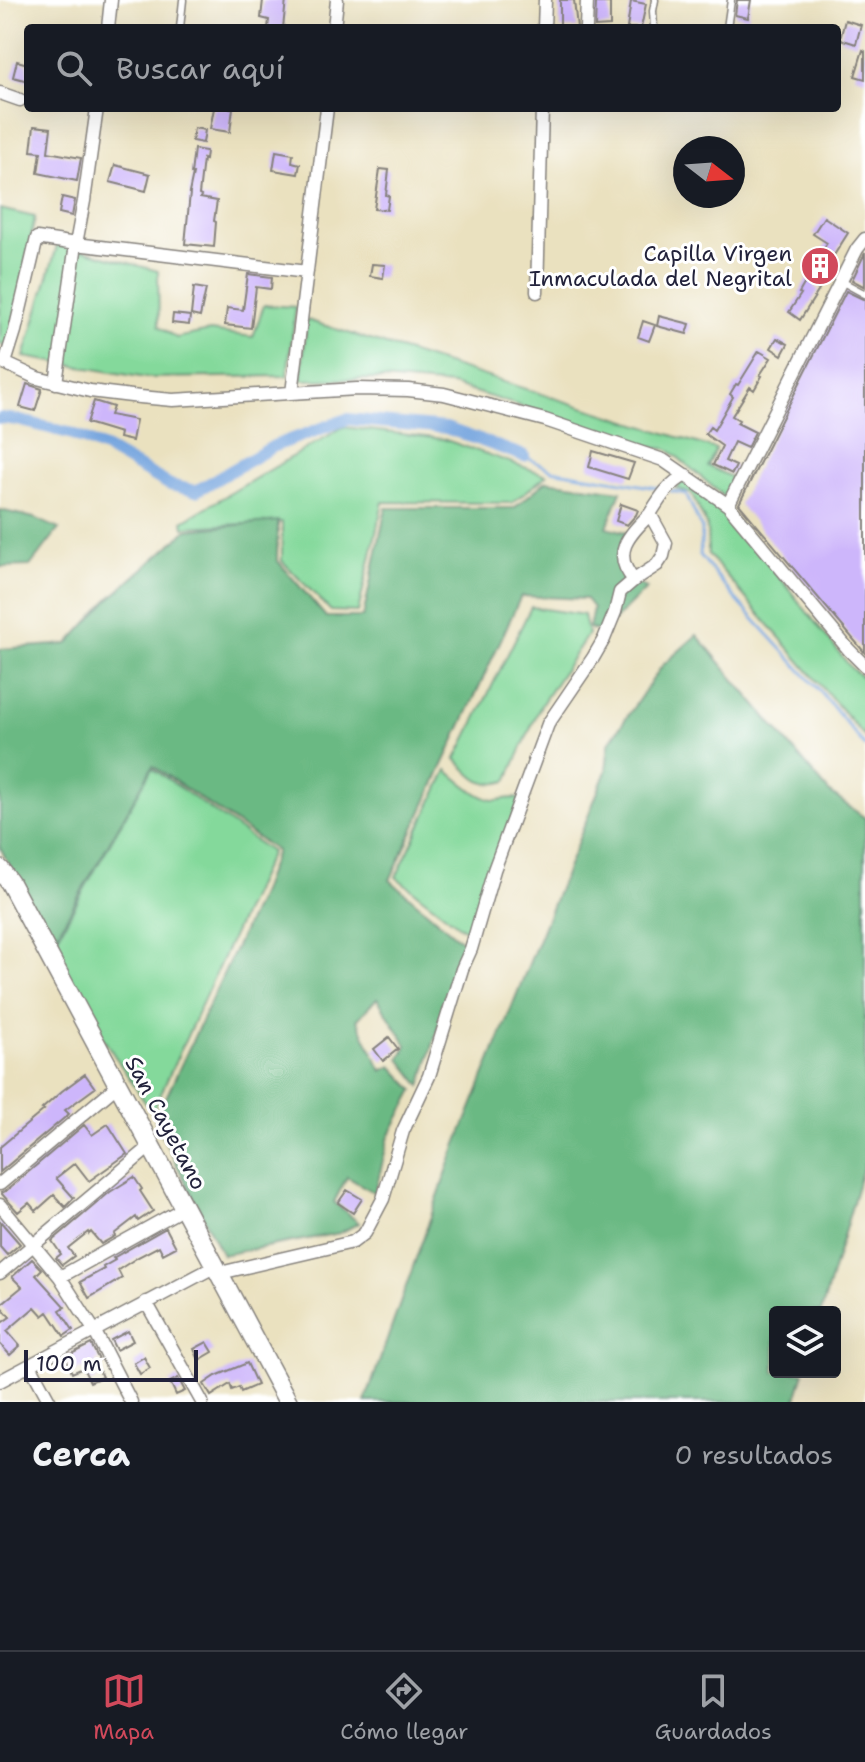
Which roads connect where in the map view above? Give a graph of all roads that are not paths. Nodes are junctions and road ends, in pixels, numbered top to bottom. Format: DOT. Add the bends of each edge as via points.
graph roads {
  1 [pos="111,0"];
  2 [pos="183,0"];
  3 [pos="337,0"];
  4 [pos="545,0"];
  5 [pos="587,0"];
  6 [pos="655,0"];
  7 [pos="731,0"];
  8 [pos="108,24"];
  9 [pos="180,24"];
  10 [pos="334,24"];
  11 [pos="544,24"];
  12 [pos="586,24"];
  13 [pos="654,24"];
  14 [pos="728,24"];
  15 [pos="0,93"];
  16 [pos="20,100"];
  17 [pos="96,112"];
  18 [pos="327,112"];
  19 [pos="542,112"];
  20 [pos="865,239"];
  21 [pos="76,244"];
  22 [pos="307,272"];
  23 [pos="841,281"];
  24 [pos="537,292"];
  25 [pos="865,294"];
  26 [pos="2,362"];
  27 [pos="56,383"];
  28 [pos="292,393"];
  29 [pos="686,475"];
  30 [pos="728,505"];
  31 [pos="650,514"];
  32 [pos="634,580"];
  33 [pos="865,666"];
  34 [pos="0,869"];
  35 [pos="118,1085"];
  36 [pos="151,1146"];
  37 [pos="0,1184"];
  38 [pos="0,1205"];
  39 [pos="184,1208"];
  40 [pos="34,1244"];
  41 [pos="218,1269"];
  42 [pos="0,1273"];
  43 [pos="60,1277"];
  44 [pos="146,1302"];
  45 [pos="94,1330"];
  46 [pos="30,1365"];
  47 [pos="0,1381"];
  48 [pos="50,1402"];
  49 [pos="131,1402"];
  50 [pos="202,1402"];
  51 [pos="288,1402"];
  1 -- 8 [label="street"];
  2 -- 9 [label="lane"];
  3 -- 10 [label="street"];
  4 -- 11 [label="street"];
  5 -- 12 [label="street"];
  6 -- 13 [label="lane"];
  7 -- 14 [label="lane"];
  15 -- 16 [label="street"];
  17 -- 21 [label="street"];
  18 -- 22 [label="street"];
  19 -- 24 [label="street"];
  20 -- 23 [label="street"];
  21 -- 22 [label="street"];
  21 -- 26 [label="street" via="37,238 15,331"];
  21 -- 27 [label="street"];
  22 -- 28 [label="street"];
  23 -- 25 [label="lane"];
  23 -- 30 [label="street"];
  26 -- 27 [label="street"];
  27 -- 28 [label="street" via="173,400"];
  28 -- 29 [label="street" via="357,389 444,394 545,420 663,460"];
  29 -- 30 [label="street"];
  29 -- 31 [label="street" via="675,480"];
  30 -- 33 [label="street"];
  31 -- 32 [label="street" via="624,550 626,571"];
  31 -- 32 [label="street" via="666,543 663,556"];
  32 -- 41 [label="street" via="620,592 598,649 548,724 494,870 429,1076 365,1233 353,1242"];
  34 -- 35 [label="main road, San Cayetano"];
  35 -- 36 [label="main road, San Cayetano"];
  35 -- 37 [label="street"];
  36 -- 39 [label="main road, San Cayetano"];
  36 -- 40 [label="street"];
  38 -- 40 [label="street"];
  39 -- 41 [label="main road, San Cayetano"];
  39 -- 43 [label="street"];
  40 -- 42 [label="street"];
  40 -- 43 [label="street"];
  41 -- 44 [label="street"];
  41 -- 51 [label="main road, San Cayetano"];
  43 -- 45 [label="street"];
  44 -- 45 [label="street"];
  44 -- 50 [label="street"];
  45 -- 46 [label="street"];
  45 -- 49 [label="street"];
  46 -- 47 [label="street"];
  46 -- 48 [label="street"];
}
